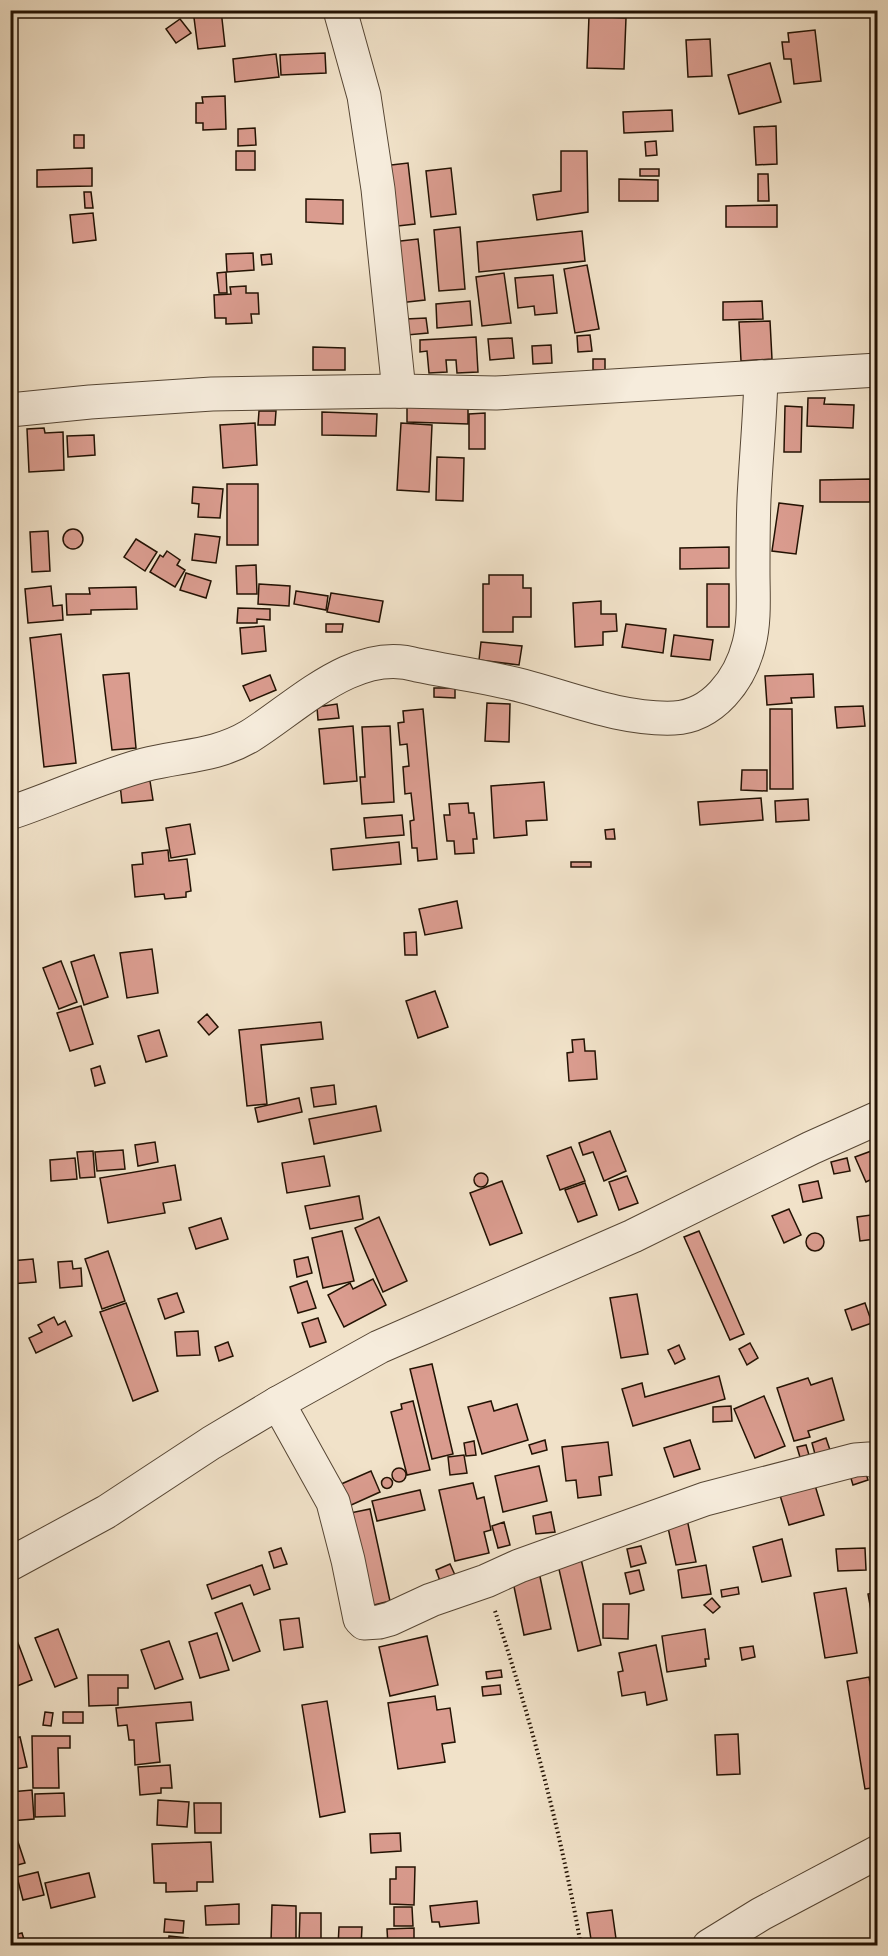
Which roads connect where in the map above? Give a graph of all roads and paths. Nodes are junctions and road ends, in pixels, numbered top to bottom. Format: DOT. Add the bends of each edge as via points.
graph roads {
  1 [pos="340,10"];
  2 [pos="878,370"];
  3 [pos="762,377"];
  4 [pos="399,391"];
  5 [pos="10,410"];
  6 [pos="10,813"];
  7 [pos="878,1118"];
  8 [pos="278,1403"];
  9 [pos="878,1462"];
  10 [pos="10,1564"];
  11 [pos="486,1581"];
  12 [pos="878,1852"];
  13 [pos="581,1946"];
  14 [pos="709,1946"];
  1 -- 4 [label="street" via="364,96"];
  2 -- 3 [label="street"];
  3 -- 4 [label="street" via="496,393"];
  3 -- 6 [label="street" via="754,499 753,619 740,669 714,703 676,718 653,717 403,661 366,664 315,691 234,743 195,756 135,768"];
  4 -- 5 [label="street" via="212,394"];
  7 -- 8 [label="street" via="633,1236 379,1347"];
  8 -- 10 [label="street" via="106,1512"];
  8 -- 11 [label="street" via="333,1502 364,1623 390,1619"];
  9 -- 11 [label="street" via="855,1460 705,1499"];
  11 -- 13 [label="path" via="541,1767"];
  12 -- 14 [label="street"];
}
